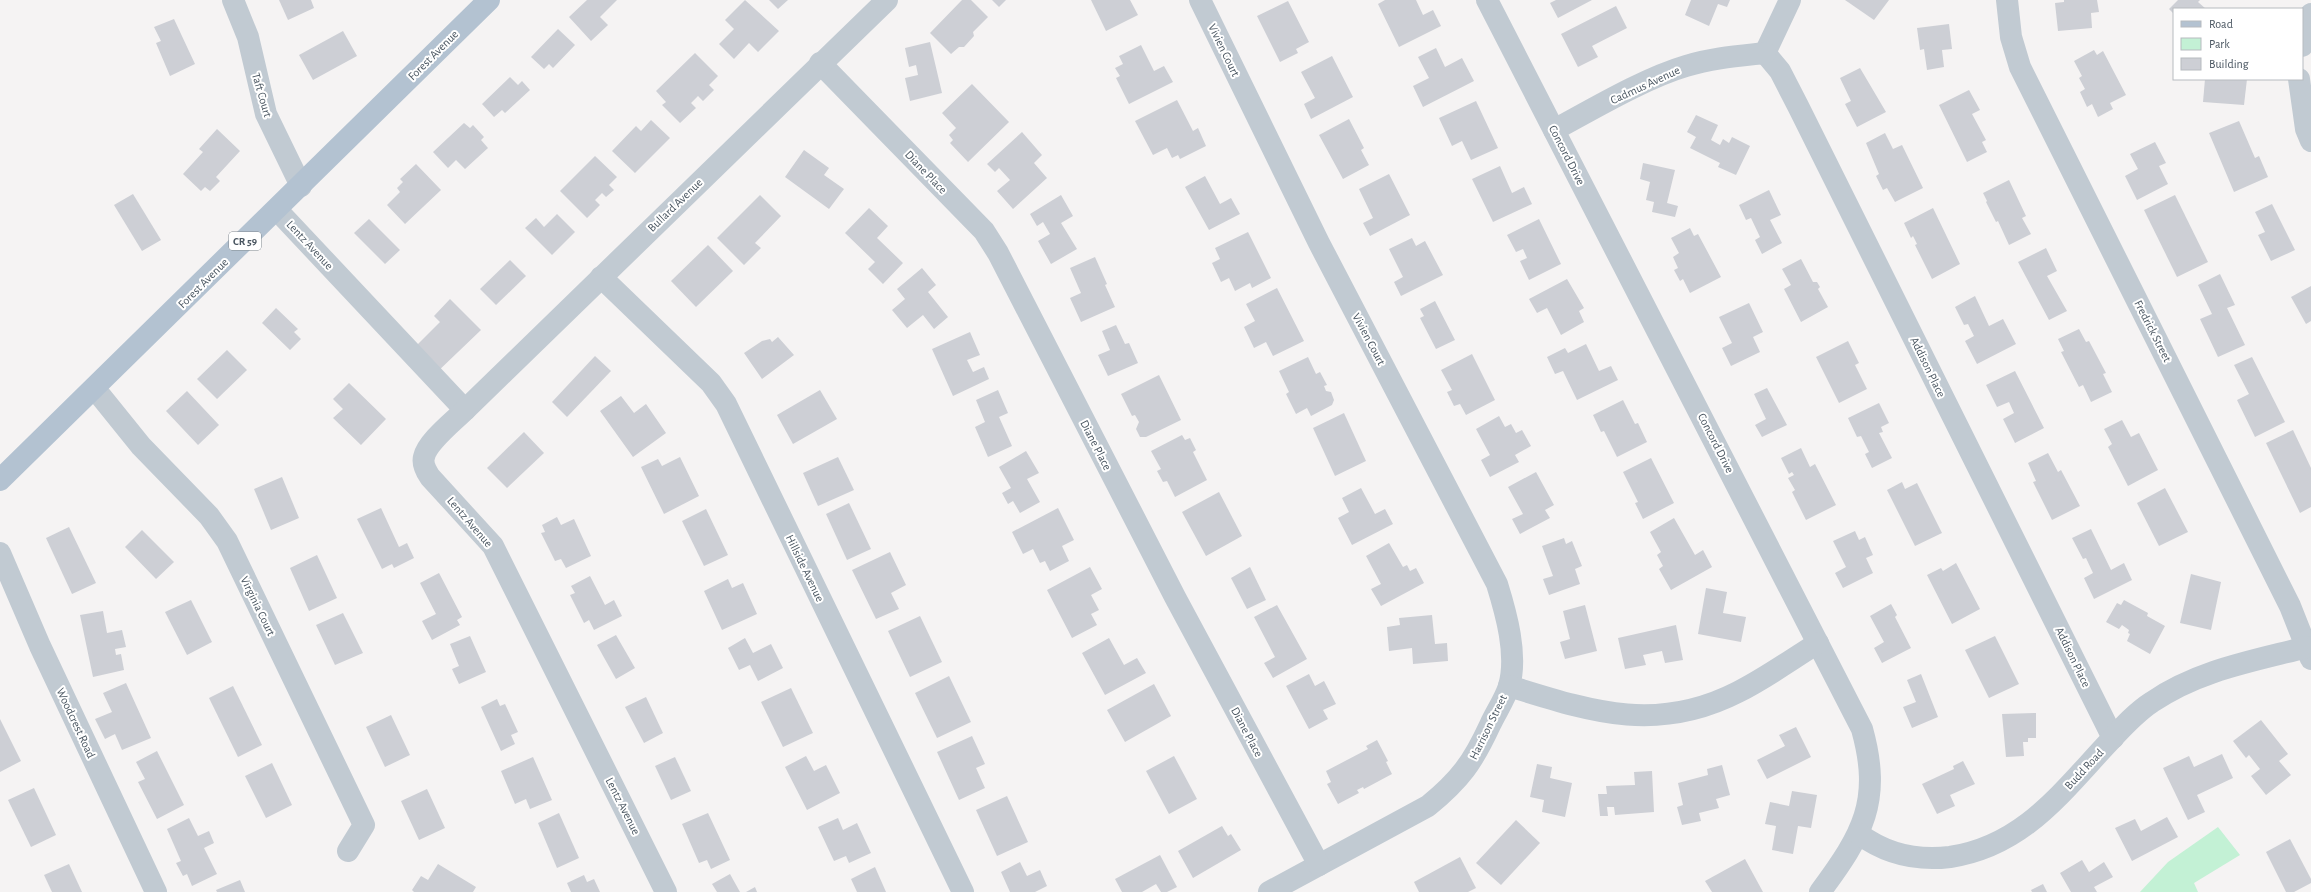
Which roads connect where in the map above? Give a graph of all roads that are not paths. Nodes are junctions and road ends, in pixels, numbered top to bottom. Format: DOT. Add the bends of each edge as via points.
graph roads {
  1 [pos="234,0"];
  2 [pos="489,0"];
  3 [pos="887,0"];
  4 [pos="1200,0"];
  5 [pos="1487,0"];
  6 [pos="1790,0"];
  7 [pos="2006,0"];
  8 [pos="2311,14"];
  9 [pos="2303,42"];
  10 [pos="1765,53"];
  11 [pos="820,63"];
  12 [pos="2299,80"];
  13 [pos="1554,130"];
  14 [pos="2311,141"];
  15 [pos="301,186"];
  16 [pos="277,210"];
  17 [pos="601,277"];
  18 [pos="95,389"];
  19 [pos="465,410"];
  20 [pos="0,480"];
  21 [pos="0,553"];
  22 [pos="1818,643"];
  23 [pos="2309,653"];
  24 [pos="1509,686"];
  25 [pos="2113,738"];
  26 [pos="1859,834"];
  27 [pos="348,851"];
  28 [pos="1319,865"];
  29 [pos="156,892"];
  30 [pos="666,892"];
  31 [pos="963,892"];
  32 [pos="1269,892"];
  33 [pos="1820,892"];
  1 -- 15 [label="street, Taft Court" via="248,37 266,114"];
  2 -- 15 [label="main road, Forest Avenue / CR 59"];
  3 -- 11 [label="street, Bullard Avenue"];
  4 -- 24 [label="street, Vivien Court" via="1319,243 1497,584 1511,641"];
  5 -- 13 [label="street, Concord Drive"];
  6 -- 10 [label="street"];
  7 -- 23 [label="street, Fredrick Street" via="2011,37 2020,67 2287,599"];
  8 -- 9 [label="street"];
  10 -- 13 [label="street, Cadmus Avenue" via="1717,58 1686,66 1657,77"];
  10 -- 25 [label="street, Addison Place" via="1780,71 1798,106"];
  11 -- 17 [label="street, Bullard Avenue"];
  11 -- 28 [label="street, Diane Place" via="984,231 998,253 1175,597"];
  12 -- 14 [label="street" via="2306,129"];
  13 -- 22 [label="street, Concord Drive"];
  15 -- 16 [label="main road, Forest Avenue / CR 59"];
  16 -- 18 [label="main road, Forest Avenue / CR 59"];
  16 -- 19 [label="street, Lentz Avenue"];
  17 -- 19 [label="street, Bullard Avenue"];
  17 -- 31 [label="street, Hillside Avenue" via="711,383 726,404"];
  18 -- 20 [label="main road, Forest Avenue / CR 59"];
  18 -- 27 [label="street, Virginia Court" via="141,446 209,516 226,541 364,825"];
  19 -- 30 [label="street, Lentz Avenue" via="427,447 423,458 424,467 492,546"];
  21 -- 29 [label="street, Woodcrest Road" via="40,646"];
  22 -- 24 [label="street, Harrison Street" via="1738,692 1711,704 1679,712 1646,716 1616,715 1584,709"];
  22 -- 26 [label="street, Concord Drive" via="1862,729 1869,754 1871,780 1868,806"];
  23 -- 25 [label="street, Budd Road" via="2209,672 2178,685 2150,703"];
  24 -- 28 [label="street, Harrison Street" via="1476,755 1450,788 1428,806"];
  25 -- 26 [label="street, Budd Road" via="2045,812 2019,831 1994,844 1964,855 1935,859 1913,858 1889,851"];
  26 -- 33 [label="street, Concord Drive" via="1848,854"];
  28 -- 32 [label="street, Harrison Street"];
}
